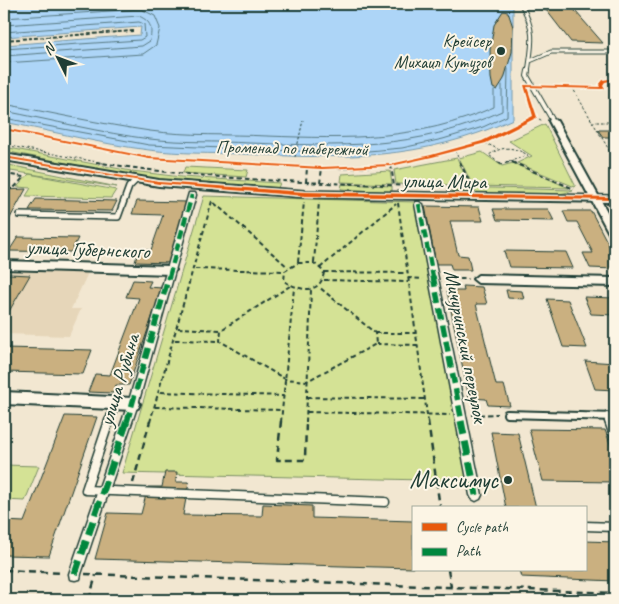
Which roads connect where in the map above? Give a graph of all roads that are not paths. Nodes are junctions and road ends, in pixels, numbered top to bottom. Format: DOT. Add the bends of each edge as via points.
graph roads {
  1 [pos="522,6"];
  2 [pos="615,52"];
  3 [pos="530,61"];
  4 [pos="553,121"];
  5 [pos="4,157"];
  6 [pos="137,179"];
  7 [pos="192,195"];
  8 [pos="595,199"];
  9 [pos="615,199"];
  10 [pos="419,204"];
  11 [pos="20,214"];
  12 [pos="615,235"];
  13 [pos="4,265"];
  14 [pos="171,270"];
  15 [pos="478,279"];
  16 [pos="615,282"];
  17 [pos="4,398"];
  18 [pos="115,404"];
  19 [pos="133,404"];
  20 [pos="507,414"];
  21 [pos="611,417"];
  22 [pos="615,438"];
  23 [pos="104,491"];
  24 [pos="476,495"];
  25 [pos="384,502"];
  26 [pos="586,526"];
  27 [pos="615,526"];
  28 [pos="75,574"];
  1 -- 3 [label="lane" via="531,23"];
  2 -- 3 [label="lane" via="550,52"];
  3 -- 4 [label="lane" via="527,76"];
  4 -- 8 [label="street"];
  5 -- 6 [label="street, улица Мира"];
  6 -- 8 [label="street, улица Мира" via="394,200"];
  6 -- 11 [label="lane" via="130,187 118,217"];
  7 -- 14 [label="street, улица Рубина"];
  8 -- 9 [label="street, улица Мира"];
  8 -- 12 [label="street"];
  10 -- 24 [label="street, Мичуринский переулок"];
  13 -- 14 [label="street, улица Губернского"];
  14 -- 19 [label="street, улица Рубина"];
  15 -- 16 [label="street"];
  17 -- 18 [label="street"];
  18 -- 19 [label="street"];
  18 -- 23 [label="lane" via="86,490"];
  19 -- 23 [label="street, улица Рубина"];
  20 -- 21 [label="lane"];
  21 -- 22 [label="lane"];
  23 -- 25 [label="lane"];
  23 -- 28 [label="street, улица Рубина"];
  26 -- 27 [label="lane"];
}
